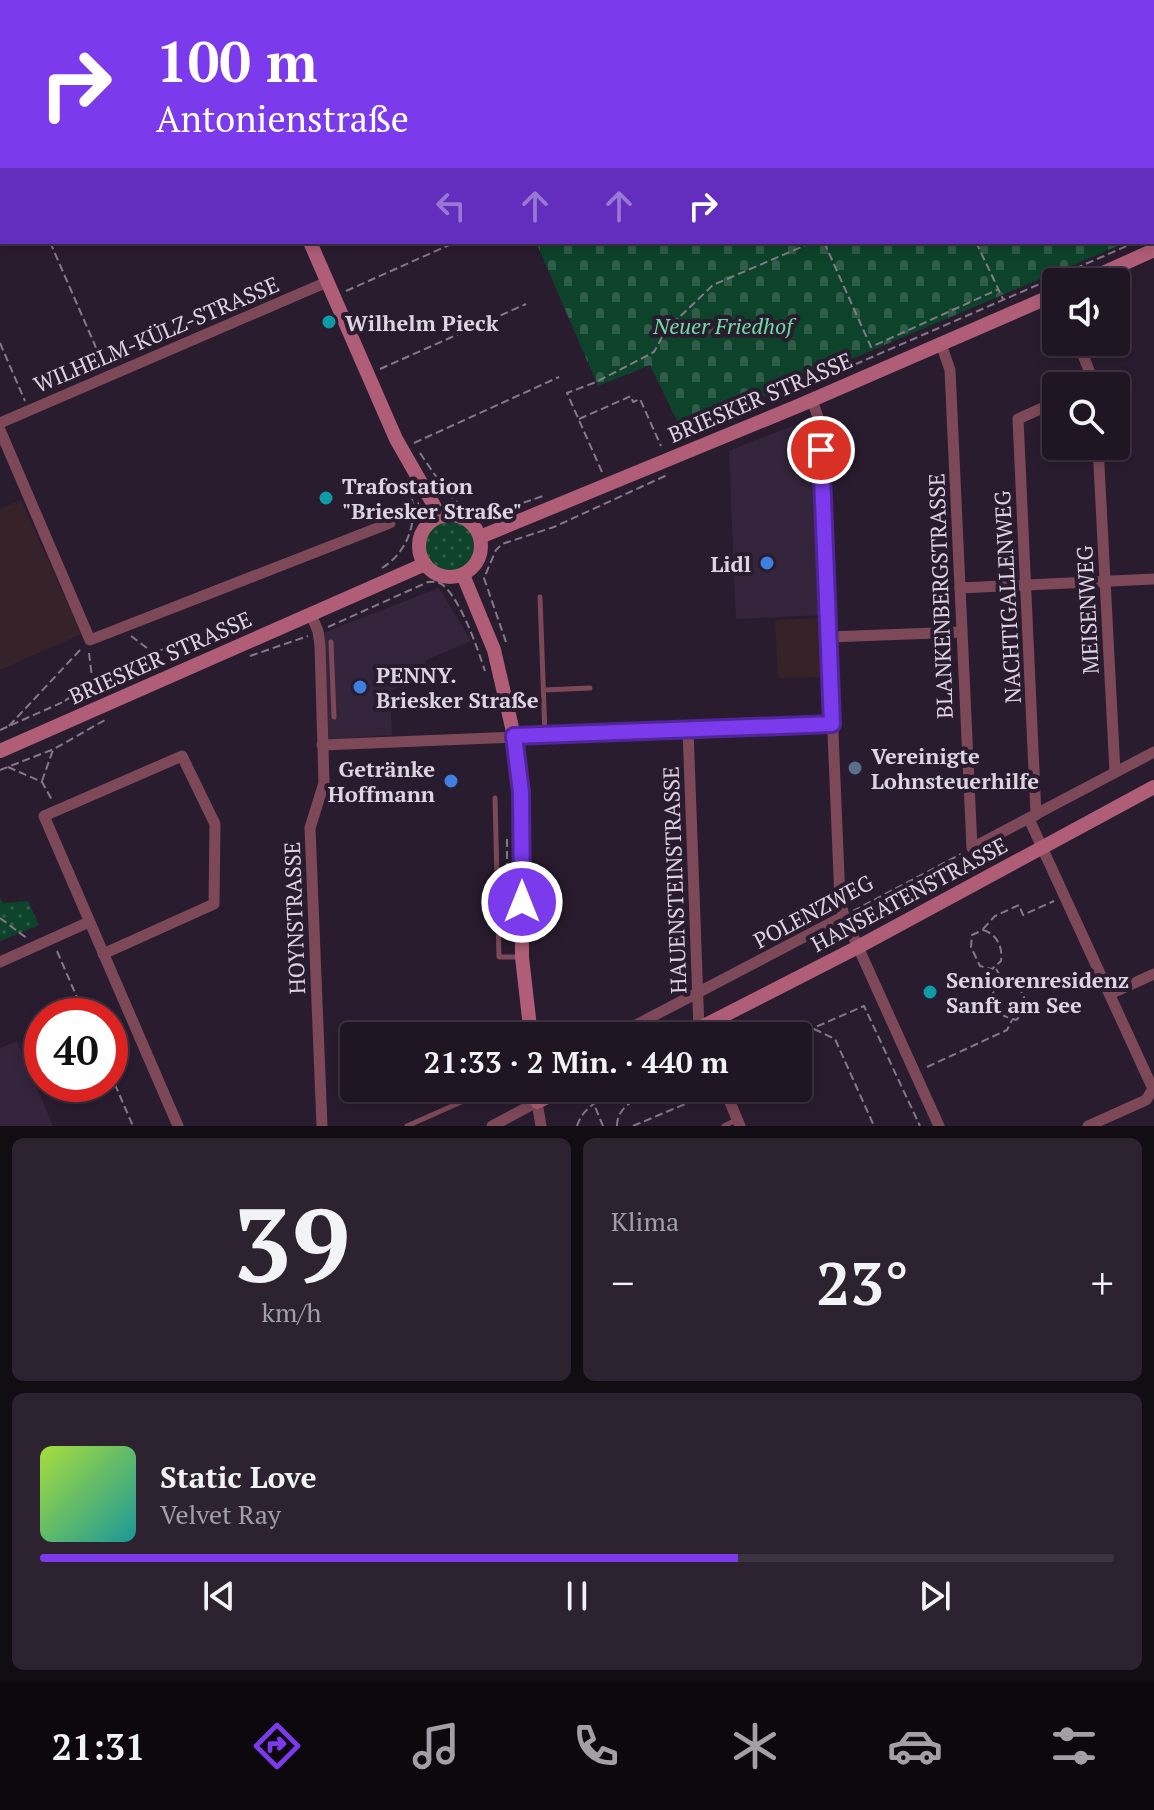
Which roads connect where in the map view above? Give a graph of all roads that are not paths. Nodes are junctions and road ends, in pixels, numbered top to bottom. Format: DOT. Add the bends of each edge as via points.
graph roads {
  1 [pos="311,244"];
  2 [pos="1153,253"];
  3 [pos="1117,268"];
  4 [pos="327,282"];
  5 [pos="1042,300"];
  6 [pos="941,344"];
  7 [pos="812,400"];
  8 [pos="1042,408"];
  9 [pos="0,423"];
  10 [pos="0,430"];
  11 [pos="1099,460"];
  12 [pos="440,516"];
  13 [pos="390,523"];
  14 [pos="480,537"];
  15 [pos="425,564"];
  16 [pos="463,575"];
  17 [pos="1154,579"];
  18 [pos="1106,581"];
  19 [pos="1027,584"];
  20 [pos="960,588"];
  21 [pos="540,597"];
  22 [pos="311,615"];
  23 [pos="961,632"];
  24 [pos="829,637"];
  25 [pos="331,642"];
  26 [pos="590,688"];
  27 [pos="544,690"];
  28 [pos="334,717"];
  29 [pos="832,724"];
  30 [pos="688,729"];
  31 [pos="545,735"];
  32 [pos="514,736"];
  33 [pos="322,745"];
  34 [pos="0,751"];
  35 [pos="1154,752"];
  36 [pos="1115,772"];
  37 [pos="1154,786"];
  38 [pos="495,798"];
  39 [pos="1032,817"];
  40 [pos="1043,847"];
  41 [pos="844,916"];
  42 [pos="89,922"];
  43 [pos="858,947"];
  44 [pos="103,954"];
  45 [pos="522,957"];
  46 [pos="0,962"];
  47 [pos="1154,974"];
  48 [pos="699,994"];
  49 [pos="1110,994"];
  50 [pos="529,1022"];
  51 [pos="643,1022"];
  52 [pos="700,1022"];
  53 [pos="719,1022"];
  54 [pos="461,1102"];
  55 [pos="526,1102"];
  56 [pos="537,1102"];
  57 [pos="730,1102"];
  58 [pos="738,1123"];
  59 [pos="178,1126"];
  60 [pos="322,1126"];
  61 [pos="407,1126"];
  62 [pos="492,1126"];
  63 [pos="541,1126"];
  64 [pos="724,1126"];
  65 [pos="939,1126"];
  66 [pos="1088,1126"];
  1 -- 4 [label="main road"];
  2 -- 3 [label="main road"];
  4 -- 9 [label="street, WILHELM-KÜLZ-STRASSE"];
  4 -- 12 [label="main road" via="396,439"];
  5 -- 6 [label="main road, BRIESKER STRASSE"];
  6 -- 7 [label="main road, BRIESKER STRASSE"];
  6 -- 20 [label="street, BLANKENBERGSTRASSE" via="950,370"];
  7 -- 14 [label="main road, BRIESKER STRASSE"];
  7 -- 24 [label="street" via="820,423"];
  8 -- 19 [label="street, NACHTIGALLENWEG" via="1018,419"];
  10 -- 13 [label="street" via="90,640"];
  11 -- 18 [label="street, MEISENWEG"];
  12 -- 14 [label="main road" via="459,517"];
  12 -- 15 [label="main road" via="421,539"];
  14 -- 16 [label="main road" via="478,559"];
  15 -- 16 [label="main road" via="445,577"];
  15 -- 22 [label="main road, BRIESKER STRASSE"];
  16 -- 32 [label="main road" via="497,660"];
  17 -- 18 [label="street"];
  18 -- 19 [label="street"];
  18 -- 36 [label="street, MEISENWEG"];
  19 -- 20 [label="street"];
  19 -- 39 [label="street, NACHTIGALLENWEG"];
  20 -- 23 [label="street, BLANKENBERGSTRASSE"];
  21 -- 27 [label="lane"];
  22 -- 33 [label="street, HOYNSTRASSE" via="318,631"];
  22 -- 34 [label="main road, BRIESKER STRASSE"];
  23 -- 24 [label="street"];
  23 -- 39 [label="street, BLANKENBERGSTRASSE" via="972,848"];
  24 -- 29 [label="street"];
  25 -- 28 [label="lane"];
  26 -- 27 [label="lane"];
  27 -- 31 [label="lane"];
  29 -- 30 [label="street"];
  29 -- 41 [label="street"];
  30 -- 31 [label="street"];
  30 -- 48 [label="street, HAUENSTEINSTRASSE"];
  31 -- 32 [label="street"];
  32 -- 33 [label="street"];
  32 -- 45 [label="main road" via="521,792"];
  33 -- 60 [label="street, HOYNSTRASSE" via="324,783 310,828"];
  35 -- 36 [label="street"];
  36 -- 39 [label="street"];
  37 -- 40 [label="main road, HANSEATENSTRASSE"];
  38 -- 45 [label="lane" via="499,957"];
  39 -- 40 [label="street"];
  40 -- 43 [label="main road, HANSEATENSTRASSE"];
  40 -- 49 [label="street"];
  41 -- 43 [label="street"];
  41 -- 48 [label="street, POLENZWEG"];
  42 -- 44 [label="street"];
  42 -- 44 [label="street" via="44,816 182,756 215,824 214,904"];
  42 -- 46 [label="street"];
  43 -- 53 [label="main road, HANSEATENSTRASSE"];
  43 -- 65 [label="street"];
  44 -- 59 [label="street"];
  45 -- 50 [label="main road"];
  47 -- 49 [label="street"];
  48 -- 51 [label="street, POLENZWEG"];
  48 -- 52 [label="street, HAUENSTEINSTRASSE"];
  49 -- 66 [label="street" via="1152,1093"];
  54 -- 61 [label="lane"];
  55 -- 62 [label="street"];
  56 -- 63 [label="street"];
  57 -- 58 [label="street"];
  58 -- 64 [label="lane"];
}
